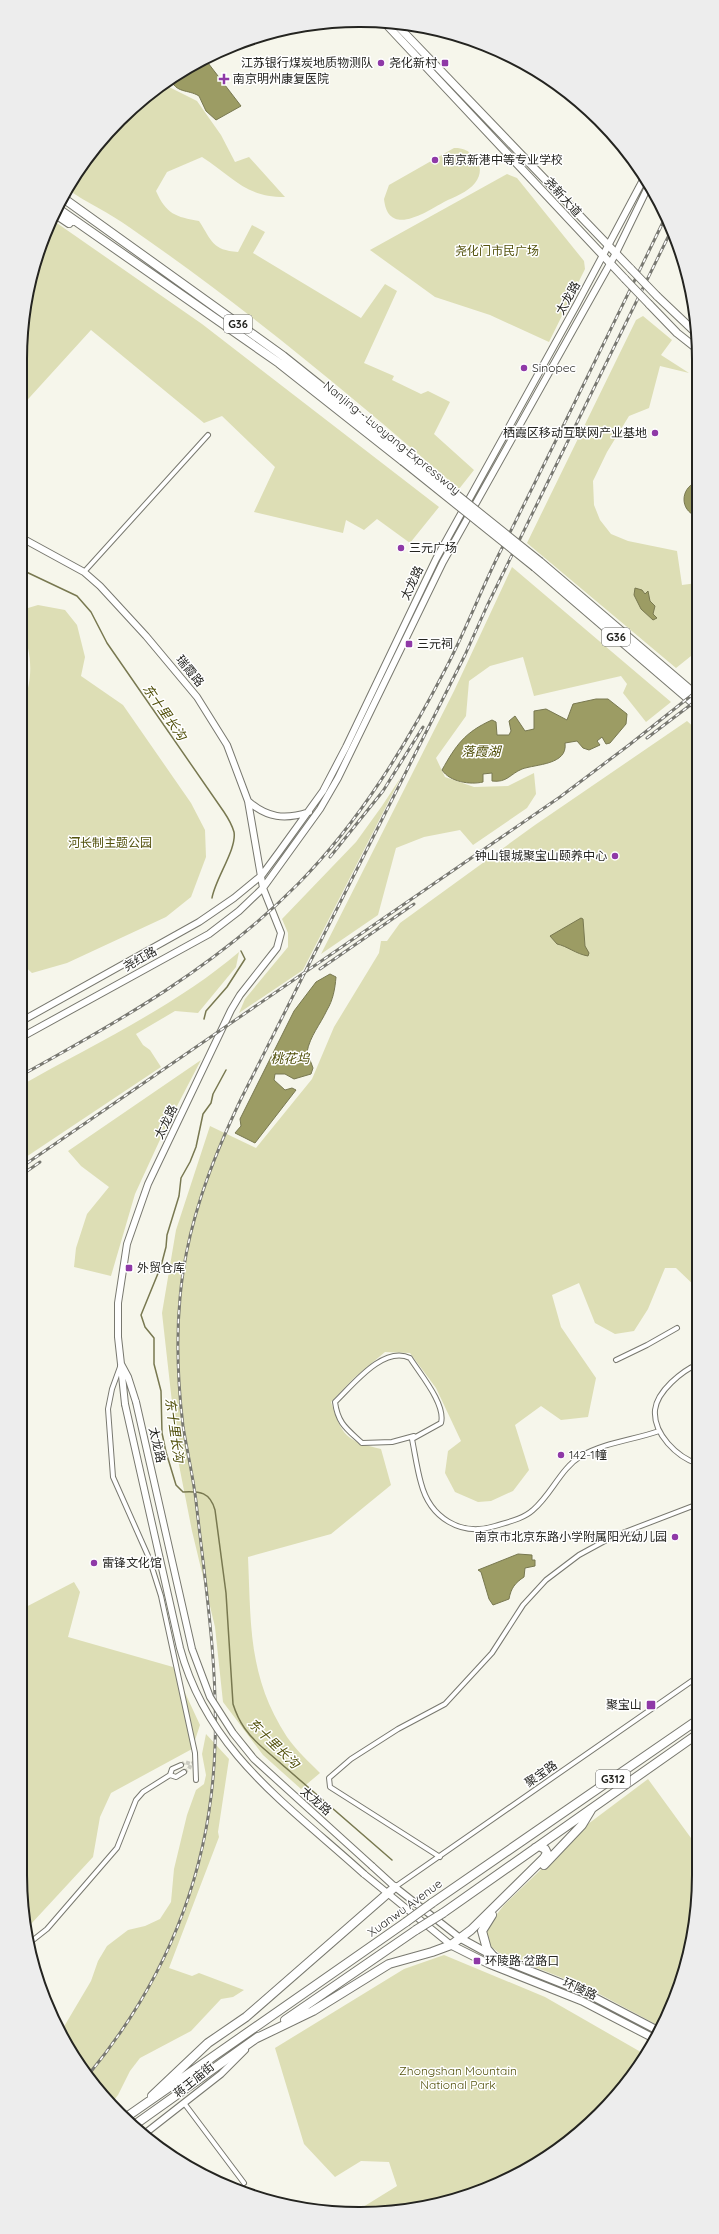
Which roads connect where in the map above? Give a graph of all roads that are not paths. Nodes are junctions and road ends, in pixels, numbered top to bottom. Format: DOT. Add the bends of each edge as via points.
graph roads {
  1 [pos="390,29"];
  2 [pos="402,30"];
  3 [pos="641,183"];
  4 [pos="646,191"];
  5 [pos="68,201"];
  6 [pos="61,211"];
  7 [pos="59,216"];
  8 [pos="609,245"];
  9 [pos="616,253"];
  10 [pos="122,256"];
  11 [pos="602,257"];
  12 [pos="609,264"];
  13 [pos="690,328"];
  14 [pos="691,344"];
  15 [pos="208,435"];
  16 [pos="405,458"];
  17 [pos="27,541"];
  18 [pos="538,565"];
  19 [pos="84,572"];
  20 [pos="692,692"];
  21 [pos="692,702"];
  22 [pos="248,801"];
  23 [pos="308,812"];
  24 [pos="262,875"];
  25 [pos="263,888"];
  26 [pos="27,1018"];
  27 [pos="27,1034"];
  28 [pos="677,1328"];
  29 [pos="616,1360"];
  30 [pos="121,1364"];
  31 [pos="692,1368"];
  32 [pos="659,1431"];
  33 [pos="414,1436"];
  34 [pos="692,1462"];
  35 [pos="692,1506"];
  36 [pos="692,1681"];
  37 [pos="692,1724"];
  38 [pos="692,1738"];
  39 [pos="181,1765"];
  40 [pos="184,1772"];
  41 [pos="170,1775"];
  42 [pos="196,1780"];
  43 [pos="591,1808"];
  44 [pos="535,1848"];
  45 [pos="440,1857"];
  46 [pos="395,1887"];
  47 [pos="387,1894"];
  48 [pos="460,1938"];
  49 [pos="33,1940"];
  50 [pos="451,1945"];
  51 [pos="492,1956"];
  52 [pos="654,2029"];
  53 [pos="650,2036"];
  54 [pos="255,2039"];
  55 [pos="184,2103"];
  56 [pos="140,2108"];
  57 [pos="130,2115"];
  58 [pos="138,2122"];
  59 [pos="148,2131"];
  60 [pos="244,2182"];
  1 -- 11 [label="main road, 尧新大道"];
  2 -- 8 [label="main road, 尧新大道"];
  3 -- 8 [label="street, 太龙路"];
  4 -- 9 [label="street, 太龙路"];
  5 -- 16 [label="highway, Nanjing - Luoyang Expressway / G36" via="283,356"];
  6 -- 10 [label="highway, Nanjing - Luoyang Expressway / G36"];
  7 -- 10 [label="highway"];
  8 -- 9 [label="main road, 尧新大道"];
  8 -- 11 [label="street, 太龙路"];
  9 -- 12 [label="street, 太龙路"];
  9 -- 13 [label="main road, 尧新大道, bridge"];
  10 -- 16 [label="highway, Nanjing - Luoyang Expressway / G36" via="279,363"];
  11 -- 12 [label="main road, 尧新大道"];
  11 -- 23 [label="street, 太龙路" via="436,559 346,747 323,791"];
  12 -- 14 [label="main road, 尧新大道, bridge"];
  12 -- 25 [label="street, 太龙路" via="443,562 338,778 320,809"];
  15 -- 19 [label="street"];
  16 -- 18 [label="highway, Nanjing - Luoyang Expressway / G36, bridge"];
  17 -- 19 [label="street, 瑞霞路"];
  18 -- 20 [label="highway, Nanjing - Luoyang Expressway / G36"];
  18 -- 21 [label="highway, Nanjing - Luoyang Expressway / G36"];
  19 -- 22 [label="street, 瑞霞路" via="141,630 207,711 227,745"];
  22 -- 23 [label="street" via="258,809 279,817 294,817"];
  22 -- 24 [label="street, 瑞霞路"];
  23 -- 24 [label="street, 太龙路"];
  24 -- 25 [label="street, 太龙路"];
  24 -- 26 [label="street, 尧红路" via="199,922"];
  25 -- 27 [label="street, 尧红路" via="239,911 208,934"];
  25 -- 30 [label="street, 太龙路" via="281,933 280,940 270,958 231,1010 138,1209 120,1277 117,1320"];
  28 -- 29 [label="street" via="647,1346"];
  30 -- 42 [label="street" via="108,1409 114,1477 146,1551 160,1596 195,1754"];
  30 -- 46 [label="street, 太龙路, bridge" via="136,1402 192,1649 210,1697 233,1733 254,1759"];
  30 -- 47 [label="street, bridge" via="125,1404 180,1648 191,1683 202,1706 229,1748 251,1773"];
  31 -- 32 [label="street" via="680,1375 663,1392 655,1409"];
  32 -- 33 [label="street" via="596,1449 581,1456 554,1482 544,1500 532,1511 483,1530 460,1528 442,1518 431,1505 421,1485 412,1439"];
  32 -- 34 [label="street" via="672,1447"];
  33 -- 33 [label="street" via="441,1423 443,1416 437,1400 410,1358 405,1355 380,1361 335,1402 336,1415 344,1427 362,1443 392,1442"];
  35 -- 45 [label="street" via="612,1537 579,1555 546,1580 523,1605 492,1653 445,1704 358,1755 329,1778 330,1787"];
  36 -- 45 [label="street, 聚宝路"];
  37 -- 56 [label="highway, Xuanwu Avenue / G312, bridge"];
  38 -- 43 [label="highway, Xuanwu Avenue / G312"];
  39 -- 41 [label="street" via="172,1770"];
  40 -- 41 [label="street" via="176,1776"];
  41 -- 49 [label="street" via="143,1792 136,1800 117,1848 52,1924"];
  43 -- 44 [label="highway, Xuanwu Avenue / G312"];
  43 -- 51 [label="highway" via="582,1824 552,1857 486,1922 482,1932 483,1940"];
  44 -- 48 [label="highway" via="539,1846 545,1849 547,1853 544,1858"];
  44 -- 54 [label="highway, Xuanwu Avenue, bridge"];
  45 -- 46 [label="street, 聚宝路"];
  46 -- 47 [label="highway"];
  46 -- 48 [label="street, 太龙路"];
  47 -- 50 [label="street"];
  47 -- 56 [label="highway" via="251,2013 208,2043"];
  48 -- 50 [label="highway"];
  48 -- 51 [label="main road, 环陵路"];
  50 -- 53 [label="main road, 环陵路" via="489,1964 582,2001"];
  50 -- 54 [label="highway" via="389,1964 313,2011"];
  51 -- 52 [label="main road, 环陵路" via="586,1993"];
  54 -- 55 [label="street, 蒋王庙街" via="221,2074"];
  54 -- 58 [label="highway, Xuanwu Avenue"];
  55 -- 59 [label="street, 蒋王庙街"];
  55 -- 60 [label="street"];
  56 -- 57 [label="highway, Xuanwu Avenue"];
}
